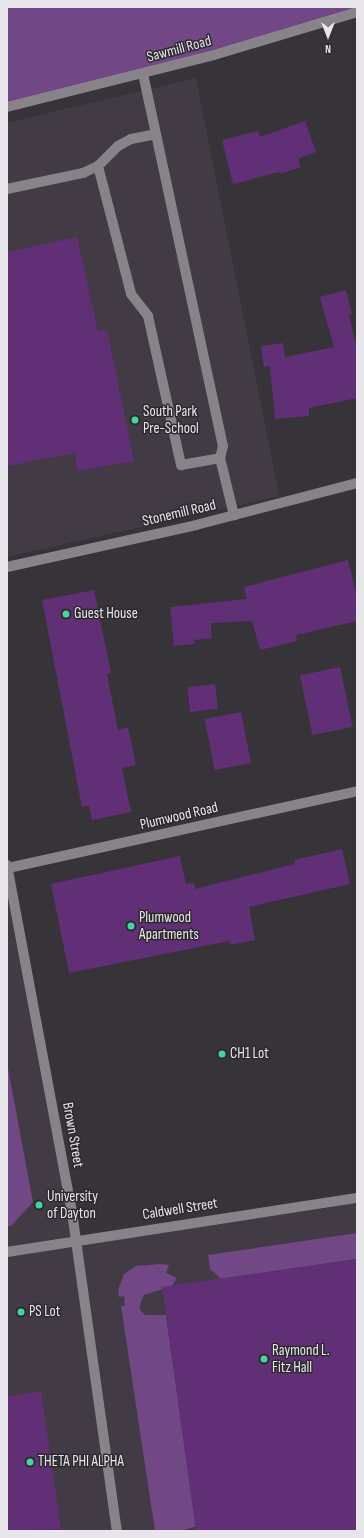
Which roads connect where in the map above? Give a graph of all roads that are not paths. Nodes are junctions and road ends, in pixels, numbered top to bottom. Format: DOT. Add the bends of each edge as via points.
graph roads {
  1 [pos="357,12"];
  2 [pos="143,74"];
  3 [pos="7,107"];
  4 [pos="156,134"];
  5 [pos="98,166"];
  6 [pos="7,189"];
  7 [pos="220,458"];
  8 [pos="357,483"];
  9 [pos="234,515"];
  10 [pos="7,568"];
  11 [pos="357,791"];
  12 [pos="7,866"];
  13 [pos="357,1198"];
  14 [pos="76,1241"];
  15 [pos="7,1252"];
  16 [pos="117,1531"];
  1 -- 2 [label="street, Sawmill Road"];
  2 -- 3 [label="street, Sawmill Road"];
  2 -- 4 [label="street"];
  4 -- 5 [label="street" via="131,139 118,146"];
  4 -- 7 [label="street" via="223,446"];
  5 -- 6 [label="street" via="83,173"];
  5 -- 7 [label="street" via="131,294 148,316 181,465"];
  7 -- 9 [label="street"];
  8 -- 9 [label="street, Stonemill Road"];
  9 -- 10 [label="street, Stonemill Road"];
  11 -- 12 [label="street, Plumwood Road"];
  12 -- 14 [label="street, Brown Street"];
  13 -- 14 [label="street, Caldwell Street"];
  14 -- 15 [label="street, Caldwell Street"];
  14 -- 16 [label="street, Brown Street"];
}
